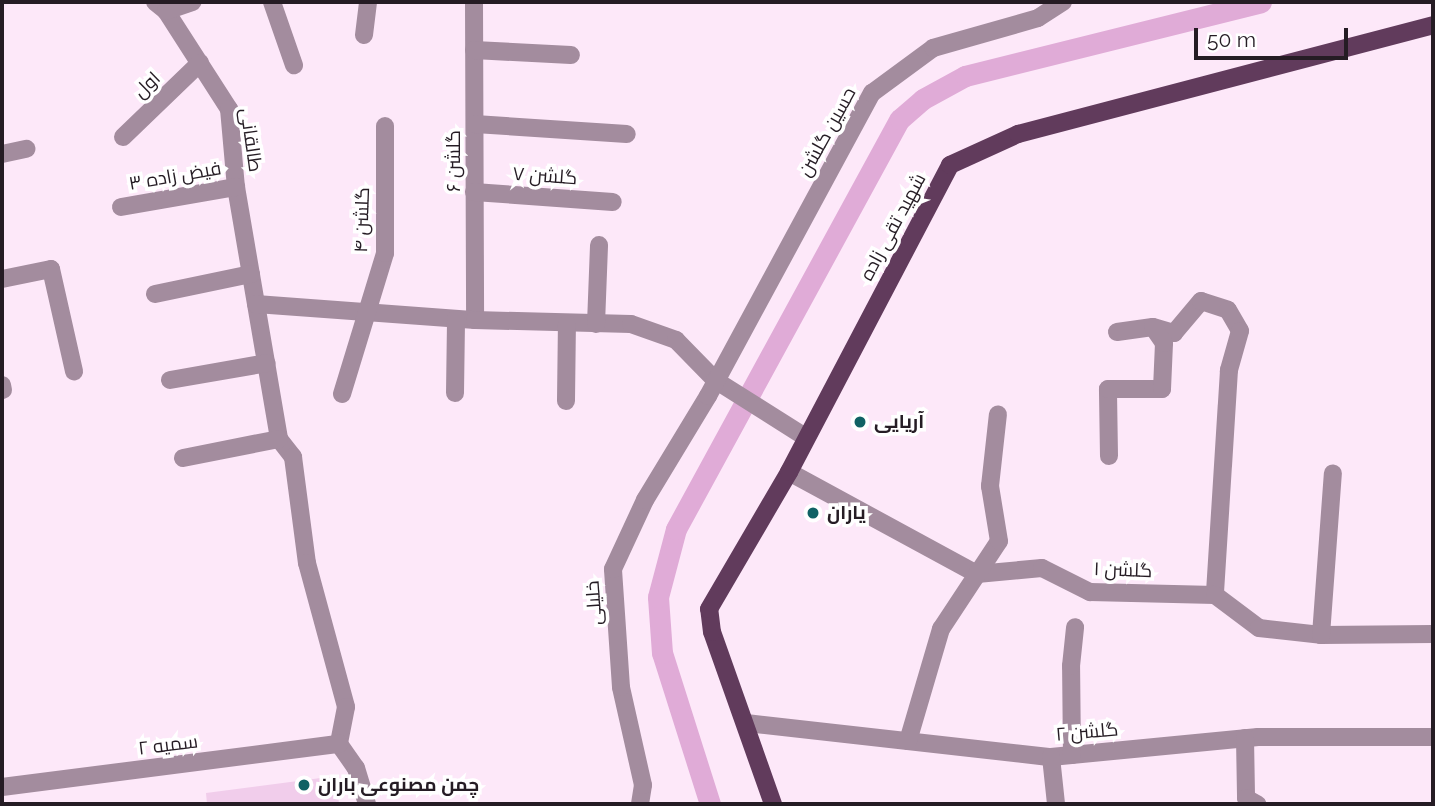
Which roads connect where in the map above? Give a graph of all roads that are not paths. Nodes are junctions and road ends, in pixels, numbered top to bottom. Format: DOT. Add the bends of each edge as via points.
graph roads {
  1 [pos="192,2"];
  2 [pos="272,2"];
  3 [pos="368,2"];
  4 [pos="474,2"];
  5 [pos="1063,2"];
  6 [pos="161,7"];
  7 [pos="1433,25"];
  8 [pos="364,36"];
  9 [pos="474,50"];
  10 [pos="571,55"];
  11 [pos="200,63"];
  12 [pos="294,65"];
  13 [pos="475,124"];
  14 [pos="385,126"];
  15 [pos="627,134"];
  16 [pos="123,137"];
  17 [pos="26,149"];
  18 [pos="2,155"];
  19 [pos="236,187"];
  20 [pos="474,192"];
  21 [pos="613,202"];
  22 [pos="121,207"];
  23 [pos="599,245"];
  24 [pos="251,274"];
  25 [pos="2,279"];
  26 [pos="155,294"];
  27 [pos="256,304"];
  28 [pos="365,314"];
  29 [pos="456,318"];
  30 [pos="475,320"];
  31 [pos="567,324"];
  32 [pos="596,324"];
  33 [pos="1153,327"];
  34 [pos="1117,332"];
  35 [pos="267,363"];
  36 [pos="74,371"];
  37 [pos="170,380"];
  38 [pos="715,380"];
  39 [pos="455,393"];
  40 [pos="342,394"];
  41 [pos="566,401"];
  42 [pos="998,414"];
  43 [pos="805,437"];
  44 [pos="279,439"];
  45 [pos="1109,456"];
  46 [pos="183,458"];
  47 [pos="789,472"];
  48 [pos="1333,473"];
  49 [pos="977,574"];
  50 [pos="1215,594"];
  51 [pos="1075,627"];
  52 [pos="1433,634"];
  53 [pos="1321,635"];
  54 [pos="746,723"];
  55 [pos="1433,737"];
  56 [pos="1245,738"];
  57 [pos="908,741"];
  58 [pos="339,744"];
  59 [pos="1072,755"];
  60 [pos="1051,757"];
  61 [pos="2,787"];
  62 [pos="367,804"];
  63 [pos="640,804"];
  64 [pos="774,804"];
  65 [pos="1056,804"];
  66 [pos="1257,804"];
  1 -- 6 [label="street"];
  2 -- 12 [label="street"];
  3 -- 8 [label="street"];
  4 -- 9 [label="street, گلشن ۶"];
  5 -- 38 [label="street, حسین گلشن" via="1038,18 933,48 872,93"];
  6 -- 11 [label="street, طالقانی"];
  7 -- 43 [label="main road, شهید تقی زاده" via="1018,134 950,165"];
  9 -- 10 [label="street"];
  9 -- 13 [label="street, گلشن ۶"];
  11 -- 16 [label="street, اول"];
  11 -- 19 [label="street, طالقانی" via="229,108"];
  13 -- 15 [label="street"];
  13 -- 20 [label="street, گلشن ۶"];
  14 -- 28 [label="street, گلشن ۴" via="385,253"];
  17 -- 18 [label="street"];
  19 -- 22 [label="street, فیض زاده ۳"];
  19 -- 24 [label="street, طالقانی"];
  20 -- 21 [label="street, گلشن ۷"];
  20 -- 30 [label="street, گلشن ۶"];
  23 -- 32 [label="street"];
  24 -- 26 [label="street"];
  24 -- 27 [label="street, طالقانی"];
  25 -- 36 [label="street" via="51,269"];
  27 -- 28 [label="street"];
  27 -- 35 [label="street, طالقانی"];
  28 -- 29 [label="street"];
  28 -- 40 [label="street, گلشن ۴"];
  29 -- 30 [label="street"];
  29 -- 39 [label="street"];
  30 -- 31 [label="street"];
  31 -- 32 [label="street"];
  31 -- 41 [label="street"];
  32 -- 38 [label="street" via="631,324 677,340"];
  33 -- 34 [label="street"];
  33 -- 45 [label="street" via="1164,343 1162,389 1108,389"];
  33 -- 50 [label="street" via="1174,334 1201,301 1228,310 1240,331 1229,370"];
  35 -- 37 [label="street"];
  35 -- 44 [label="street, طالقانی"];
  38 -- 43 [label="street"];
  38 -- 63 [label="street, خلیلی" via="645,500 613,569 621,687 643,785"];
  42 -- 49 [label="street" via="990,486 999,541"];
  43 -- 47 [label="main road, شهید تقی زاده"];
  44 -- 46 [label="street"];
  44 -- 58 [label="street, طالقانی" via="293,457 307,563 342,685 346,707"];
  47 -- 49 [label="street"];
  47 -- 54 [label="main road, شهید تقی زاده" via="709,609 712,632"];
  48 -- 53 [label="street"];
  49 -- 50 [label="street, گلشن ۱" via="1042,568 1090,593"];
  49 -- 57 [label="street" via="941,629"];
  50 -- 53 [label="street" via="1259,628"];
  51 -- 59 [label="street"];
  52 -- 53 [label="street"];
  54 -- 57 [label="street, گلشن ۲"];
  54 -- 64 [label="main road, شهید تقی زاده"];
  55 -- 56 [label="street, گلشن ۲"];
  56 -- 59 [label="street, گلشن ۲"];
  56 -- 66 [label="street" via="1246,798"];
  57 -- 60 [label="street, گلشن ۲"];
  58 -- 61 [label="street, سمیه ۲"];
  58 -- 62 [label="street" via="356,768"];
  59 -- 60 [label="street, گلشن ۲"];
  60 -- 65 [label="street"];
}
